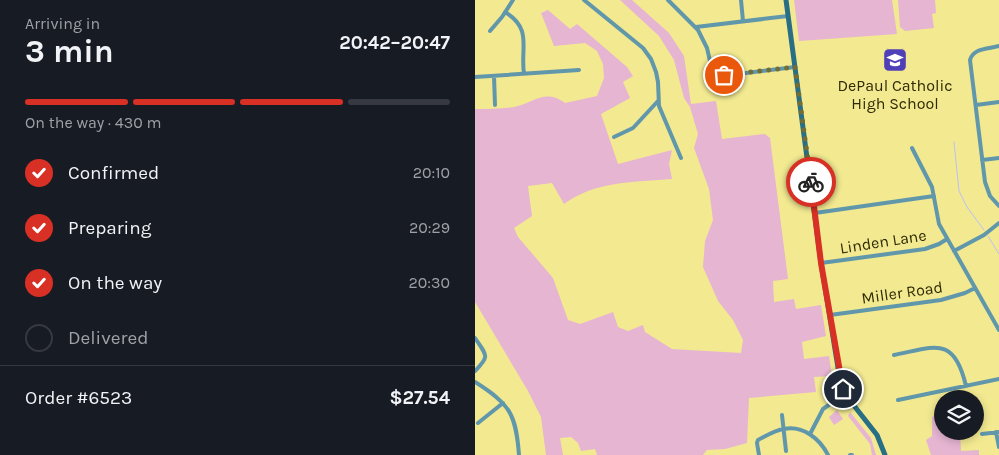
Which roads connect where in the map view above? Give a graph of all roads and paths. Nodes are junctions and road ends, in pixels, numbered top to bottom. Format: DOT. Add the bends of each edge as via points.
graph roads {
  1 [pos="513,0"];
  2 [pos="585,0"];
  3 [pos="668,0"];
  4 [pos="741,0"];
  5 [pos="786,0"];
  6 [pos="505,12"];
  7 [pos="788,16"];
  8 [pos="743,21"];
  9 [pos="696,27"];
  10 [pos="490,31"];
  11 [pos="999,46"];
  12 [pos="795,67"];
  13 [pos="579,70"];
  14 [pos="523,74"];
  15 [pos="493,76"];
  16 [pos="475,77"];
  17 [pos="658,101"];
  18 [pos="999,102"];
  19 [pos="495,105"];
  20 [pos="976,105"];
  21 [pos="613,137"];
  22 [pos="912,148"];
  23 [pos="681,158"];
  24 [pos="999,158"];
  25 [pos="982,160"];
  26 [pos="934,196"];
  27 [pos="999,206"];
  28 [pos="815,213"];
  29 [pos="999,223"];
  30 [pos="947,239"];
  31 [pos="954,251"];
  32 [pos="821,263"];
  33 [pos="975,288"];
  34 [pos="830,315"];
  35 [pos="999,330"];
  36 [pos="475,338"];
  37 [pos="894,355"];
  38 [pos="475,371"];
  39 [pos="999,378"];
  40 [pos="475,382"];
  41 [pos="966,386"];
  42 [pos="846,393"];
  43 [pos="897,400"];
  44 [pos="503,403"];
  45 [pos="782,415"];
  46 [pos="478,424"];
  47 [pos="784,429"];
  48 [pos="998,432"];
  49 [pos="810,434"];
  50 [pos="984,434"];
  51 [pos="999,447"];
  52 [pos="786,451"];
  53 [pos="519,455"];
  54 [pos="759,455"];
  55 [pos="828,455"];
  56 [pos="885,455"];
  1 -- 6 [label="street"];
  2 -- 17 [label="street" via="643,48 651,59 658,82"];
  3 -- 9 [label="street"];
  4 -- 8 [label="street"];
  5 -- 7 [label="main road"];
  6 -- 10 [label="street"];
  6 -- 14 [label="street" via="523,30"];
  7 -- 8 [label="street"];
  7 -- 12 [label="main road"];
  8 -- 9 [label="street"];
  9 -- 12 [label="street" via="713,67 721,75"];
  11 -- 20 [label="street" via="971,55"];
  12 -- 28 [label="main road"];
  13 -- 14 [label="street"];
  14 -- 15 [label="street"];
  15 -- 16 [label="street"];
  15 -- 19 [label="street"];
  17 -- 21 [label="street" via="633,128"];
  17 -- 23 [label="street"];
  18 -- 20 [label="street"];
  20 -- 25 [label="street"];
  22 -- 26 [label="street" via="930,181"];
  24 -- 25 [label="street"];
  25 -- 27 [label="street" via="988,191"];
  26 -- 28 [label="street"];
  26 -- 30 [label="street" via="937,220"];
  28 -- 32 [label="main road"];
  29 -- 31 [label="street"];
  30 -- 31 [label="street"];
  30 -- 32 [label="street, Linden Lane" via="925,249"];
  31 -- 33 [label="street"];
  32 -- 34 [label="main road"];
  33 -- 34 [label="street, Miller Road" via="941,300"];
  33 -- 35 [label="street"];
  34 -- 42 [label="main road"];
  36 -- 38 [label="street" via="485,357 483,365"];
  37 -- 41 [label="street" via="934,347 946,349 960,363"];
  39 -- 41 [label="street"];
  40 -- 44 [label="street"];
  41 -- 43 [label="street"];
  42 -- 49 [label="street" via="823,409"];
  42 -- 56 [label="main road" via="875,431"];
  44 -- 46 [label="street"];
  44 -- 53 [label="street" via="514,421"];
  45 -- 47 [label="street"];
  47 -- 49 [label="street"];
  47 -- 52 [label="street"];
  47 -- 54 [label="street" via="758,440"];
  48 -- 50 [label="street"];
  48 -- 51 [label="street"];
  49 -- 55 [label="street"];
}
